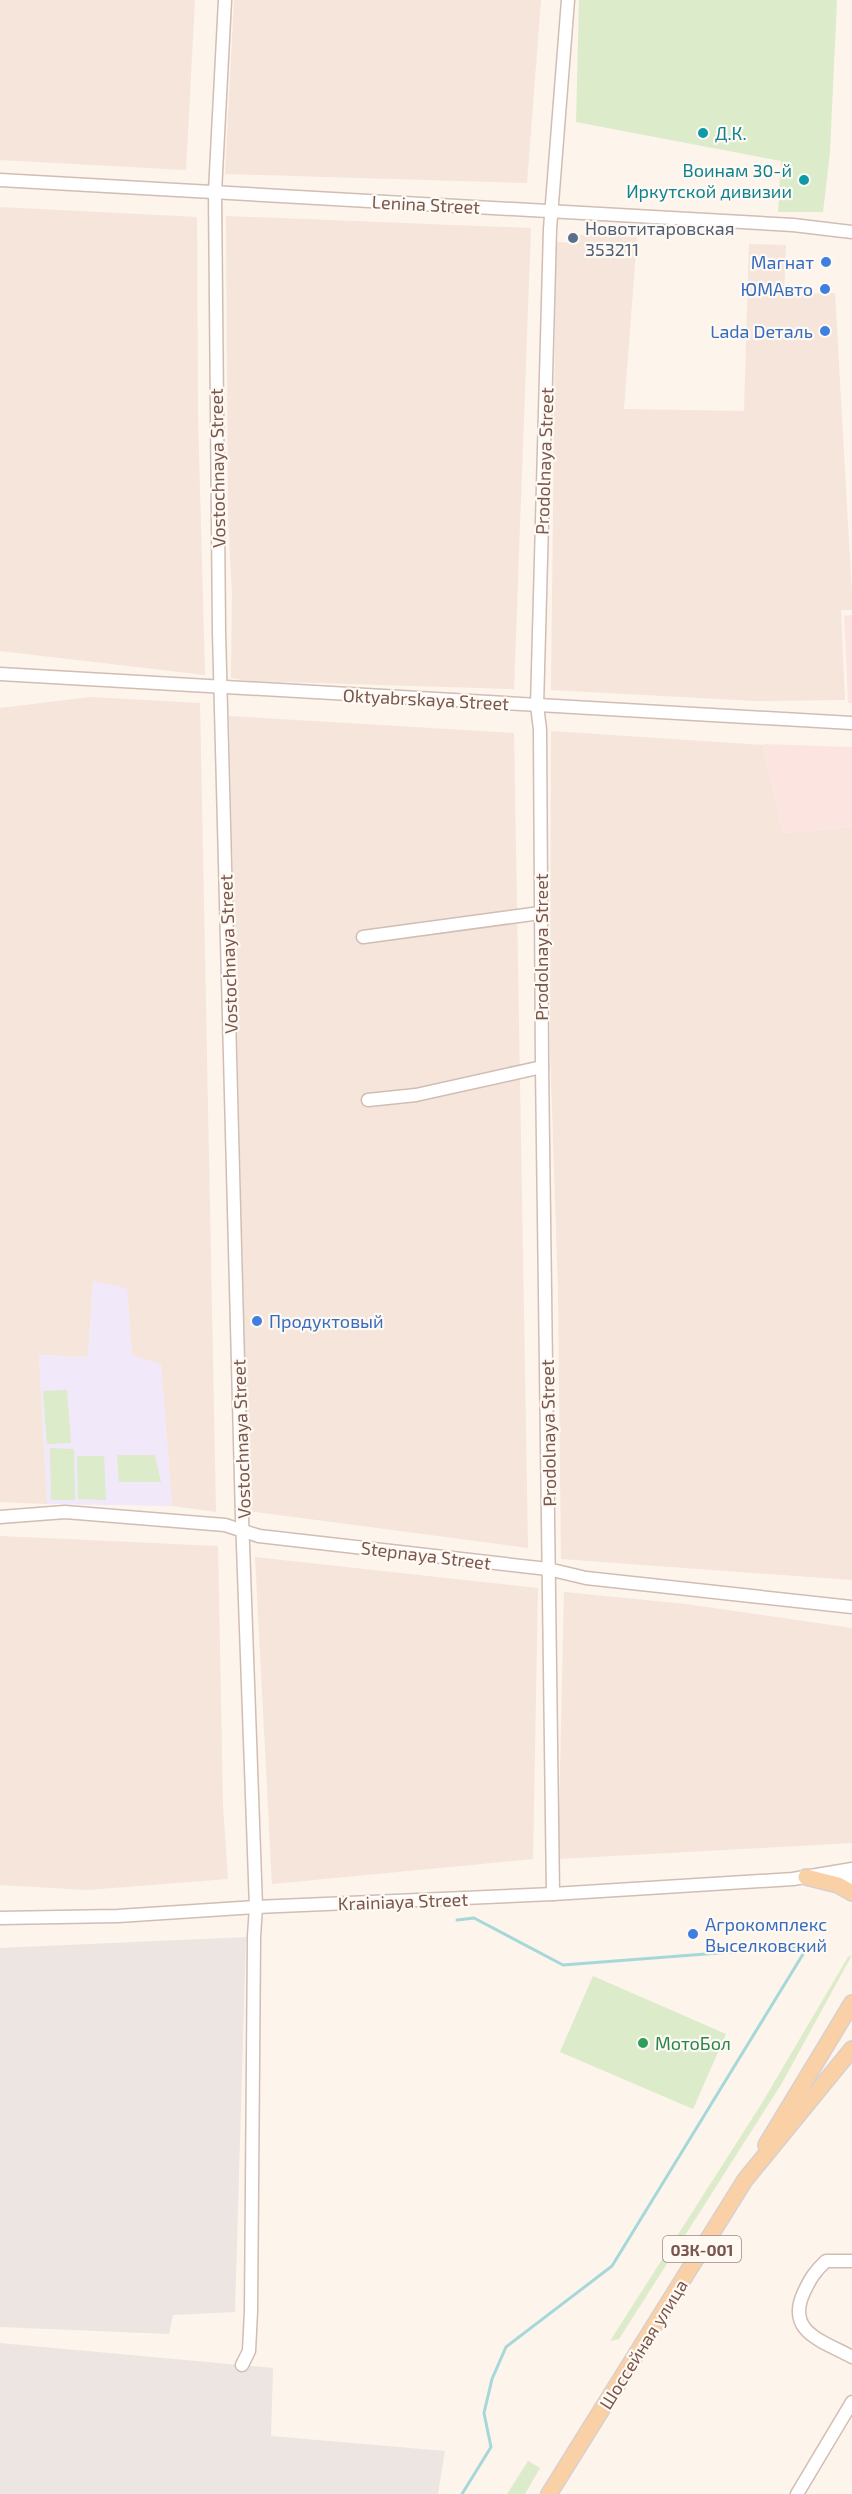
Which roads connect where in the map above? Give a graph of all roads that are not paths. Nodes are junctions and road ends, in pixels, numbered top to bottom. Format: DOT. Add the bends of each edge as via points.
graph roads {
  1 [pos="225,0"];
  2 [pos="568,0"];
  3 [pos="0,180"];
  4 [pos="215,192"];
  5 [pos="552,212"];
  6 [pos="852,232"];
  7 [pos="0,674"];
  8 [pos="221,687"];
  9 [pos="537,706"];
  10 [pos="852,723"];
  11 [pos="540,913"];
  12 [pos="363,937"];
  13 [pos="542,1067"];
  14 [pos="368,1100"];
  15 [pos="0,1517"];
  16 [pos="243,1531"];
  17 [pos="548,1569"];
  18 [pos="852,1607"];
  19 [pos="852,1869"];
  20 [pos="806,1876"];
  21 [pos="852,1879"];
  22 [pos="852,1893"];
  23 [pos="553,1894"];
  24 [pos="256,1907"];
  25 [pos="0,1918"];
  26 [pos="852,2003"];
  27 [pos="852,2049"];
  28 [pos="756,2164"];
  29 [pos="852,2261"];
  30 [pos="852,2357"];
  31 [pos="242,2365"];
  32 [pos="852,2402"];
  33 [pos="549,2494"];
  34 [pos="797,2494"];
  1 -- 4 [label="street, Vostochnaya Street"];
  2 -- 5 [label="street, Prodolnaya Street"];
  3 -- 4 [label="street, Lenina Street"];
  4 -- 5 [label="street, Lenina Street"];
  4 -- 8 [label="street, Vostochnaya Street"];
  5 -- 6 [label="street, Lenina Street" via="793,225"];
  5 -- 9 [label="street, Prodolnaya Street"];
  7 -- 8 [label="street, Oktyabrskaya Street"];
  8 -- 9 [label="street, Oktyabrskaya Street"];
  8 -- 16 [label="street, Vostochnaya Street"];
  9 -- 10 [label="street, Oktyabrskaya Street"];
  9 -- 11 [label="street, Prodolnaya Street"];
  11 -- 12 [label="street"];
  11 -- 13 [label="street, Prodolnaya Street"];
  13 -- 14 [label="street" via="416,1095"];
  13 -- 17 [label="street, Prodolnaya Street"];
  15 -- 16 [label="street, Stepnaya Street" via="65,1512 225,1525"];
  16 -- 17 [label="street, Stepnaya Street"];
  16 -- 24 [label="street, Vostochnaya Street"];
  17 -- 18 [label="street, Stepnaya Street" via="586,1578"];
  17 -- 23 [label="street, Prodolnaya Street"];
  19 -- 20 [label="street"];
  20 -- 21 [label="street"];
  20 -- 22 [label="main road"];
  20 -- 23 [label="street, Krainiaya Street"];
  23 -- 24 [label="street, Krainiaya Street"];
  24 -- 25 [label="street, Krainiaya Street" via="118,1916"];
  24 -- 31 [label="street, Vostochnaya Street" via="249,2351"];
  26 -- 28 [label="main road, 03К-001"];
  27 -- 28 [label="main road, 03К-001"];
  28 -- 33 [label="main road, Шоссейная улица / 03К-001"];
  29 -- 30 [label="street" via="825,2261 814,2271 798,2306 801,2324 811,2335"];
  32 -- 34 [label="street"];
}
